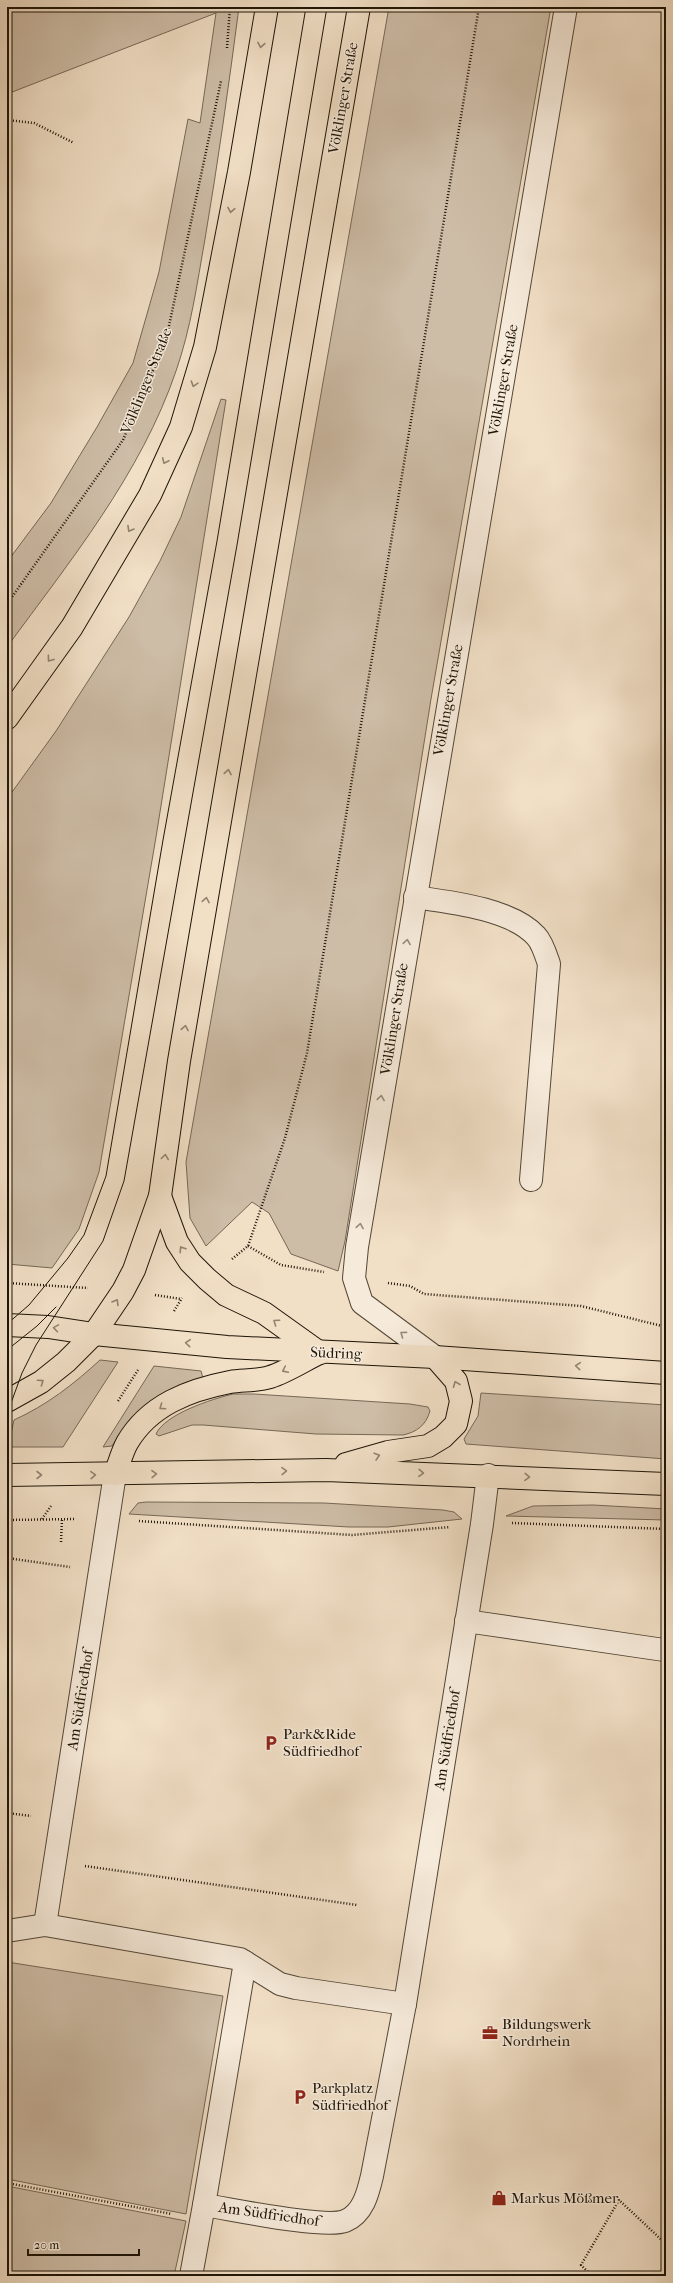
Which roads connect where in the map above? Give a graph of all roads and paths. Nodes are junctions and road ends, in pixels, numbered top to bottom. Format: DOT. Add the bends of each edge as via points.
graph roads {
  1 [pos="230,7"];
  2 [pos="267,7"];
  3 [pos="358,7"];
  4 [pos="479,7"];
  5 [pos="566,7"];
  6 [pos="226,50"];
  7 [pos="221,80"];
  8 [pos="7,120"];
  9 [pos="74,143"];
  10 [pos="7,604"];
  11 [pos="7,718"];
  12 [pos="415,897"];
  13 [pos="531,1180"];
  14 [pos="160,1196"];
  15 [pos="248,1246"];
  16 [pos="231,1260"];
  17 [pos="331,1273"];
  18 [pos="7,1283"];
  19 [pos="387,1283"];
  20 [pos="86,1288"];
  21 [pos="152,1295"];
  22 [pos="173,1313"];
  23 [pos="7,1324"];
  24 [pos="666,1327"];
  25 [pos="94,1334"];
  26 [pos="320,1353"];
  27 [pos="435,1357"];
  28 [pos="666,1373"];
  29 [pos="7,1401"];
  30 [pos="326,1470"];
  31 [pos="116,1474"];
  32 [pos="7,1475"];
  33 [pos="488,1475"];
  34 [pos="666,1484"];
  35 [pos="52,1504"];
  36 [pos="62,1519"];
  37 [pos="7,1520"];
  38 [pos="42,1520"];
  39 [pos="108,1520"];
  40 [pos="482,1524"];
  41 [pos="666,1529"];
  42 [pos="61,1542"];
  43 [pos="7,1558"];
  44 [pos="100,1571"];
  45 [pos="466,1621"];
  46 [pos="664,1650"];
  47 [pos="56,1862"];
  48 [pos="357,1905"];
  49 [pos="45,1926"];
  50 [pos="7,1931"];
  51 [pos="245,1962"];
  52 [pos="405,2004"];
  53 [pos="7,2183"];
  54 [pos="203,2212"];
  55 [pos="666,2244"];
  56 [pos="191,2276"];
  57 [pos="592,2276"];
  1 -- 6 [label="path"];
  2 -- 11 [label="main road, one-way" via="239,172 205,346 181,427 150,495 72,627"];
  14 -- 3 [label="main road, Völklinger Straße, one-way" via="182,1045"];
  4 -- 15 [label="path" via="307,1053 285,1138"];
  5 -- 12 [label="street, Völklinger Straße"];
  7 -- 10 [label="path, Völklinger Straße" via="166,340 123,440"];
  8 -- 9 [label="path" via="34,122"];
  12 -- 13 [label="street" via="461,904 518,920 537,936 549,964"];
  27 -- 12 [label="street, Völklinger Straße, one-way" via="362,1303 354,1278"];
  25 -- 14 [label="main road, Völklinger Straße, one-way" via="119,1298 134,1270"];
  26 -- 14 [label="main road, one-way" via="264,1313 226,1295 207,1279 190,1262 177,1242"];
  15 -- 16 [label="path"];
  15 -- 17 [label="path" via="281,1265"];
  18 -- 20 [label="path"];
  19 -- 24 [label="path" via="410,1286 424,1294 581,1306"];
  21 -- 22 [label="path" via="181,1299"];
  25 -- 23 [label="main road, Südring, one-way"];
  26 -- 25 [label="main road, Südring, one-way"];
  29 -- 25 [label="main road, Völklinger Straße, one-way" via="41,1382"];
  26 -- 27 [label="main road, Südring"];
  26 -- 31 [label="main road, one-way" via="269,1378 231,1382 172,1399 150,1415 137,1429 126,1444"];
  28 -- 27 [label="main road, Südring, one-way"];
  30 -- 27 [label="main road, one-way" via="388,1452 428,1446 443,1437 456,1424 461,1401 456,1381"];
  31 -- 30 [label="main road, one-way"];
  30 -- 33 [label="main road, one-way"];
  32 -- 31 [label="main road, one-way"];
  31 -- 39 [label="street, Am Südfriedhof"];
  33 -- 34 [label="main road, one-way"];
  33 -- 40 [label="street, Am Südfriedhof"];
  35 -- 38 [label="path"];
  36 -- 38 [label="path"];
  36 -- 39 [label="path"];
  36 -- 42 [label="path"];
  37 -- 38 [label="path"];
  39 -- 40 [label="path" via="352,1535"];
  39 -- 44 [label="street, Am Südfriedhof"];
  40 -- 41 [label="path" via="529,1522"];
  40 -- 45 [label="street, Am Südfriedhof"];
  43 -- 44 [label="path"];
  44 -- 47 [label="street, Am Südfriedhof"];
  45 -- 46 [label="street"];
  45 -- 52 [label="street, Am Südfriedhof"];
  47 -- 48 [label="path"];
  47 -- 49 [label="street, Am Südfriedhof"];
  49 -- 50 [label="street"];
  49 -- 51 [label="street"];
  51 -- 52 [label="street" via="280,1984"];
  51 -- 54 [label="street, Am Südfriedhof"];
  52 -- 54 [label="street, Am Südfriedhof" via="372,2176 366,2200 358,2212 344,2222 311,2222"];
  53 -- 54 [label="path"];
  54 -- 56 [label="street, Am Südfriedhof"];
  55 -- 57 [label="path" via="619,2200 581,2266"];
}
